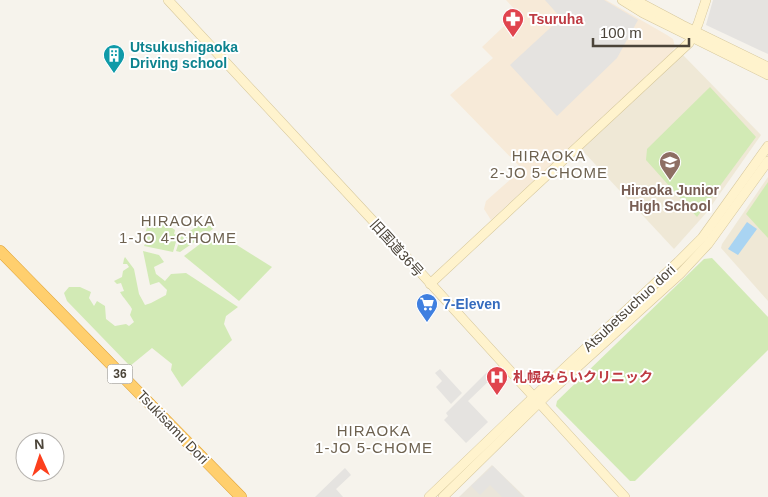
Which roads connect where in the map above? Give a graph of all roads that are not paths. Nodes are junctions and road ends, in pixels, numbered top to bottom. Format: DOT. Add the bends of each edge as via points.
graph roads {
  1 [pos="168,0"];
  2 [pos="622,0"];
  3 [pos="635,0"];
  4 [pos="706,0"];
  5 [pos="693,34"];
  6 [pos="768,67"];
  7 [pos="768,75"];
  8 [pos="768,146"];
  9 [pos="768,161"];
  10 [pos="0,250"];
  11 [pos="430,284"];
  12 [pos="536,400"];
  13 [pos="241,497"];
  14 [pos="429,497"];
  15 [pos="443,497"];
  16 [pos="625,497"];
  1 -- 11 [label="street, 旧国道36号"];
  2 -- 5 [label="street" via="643,13"];
  3 -- 5 [label="street"];
  4 -- 5 [label="street"];
  5 -- 6 [label="street"];
  5 -- 7 [label="street"];
  5 -- 11 [label="street" via="689,43"];
  8 -- 12 [label="street, Atsubetsuchuo dori" via="702,238"];
  9 -- 12 [label="street, Atsubetsuchuo dori" via="703,250 680,274"];
  10 -- 13 [label="highway, Tsukisamu Dori / 36"];
  11 -- 12 [label="street, 旧国道36号"];
  12 -- 14 [label="street, Atsubetsuchuo dori"];
  12 -- 15 [label="street, Atsubetsuchuo dori"];
  12 -- 16 [label="street, 旧国道36号"];
}
